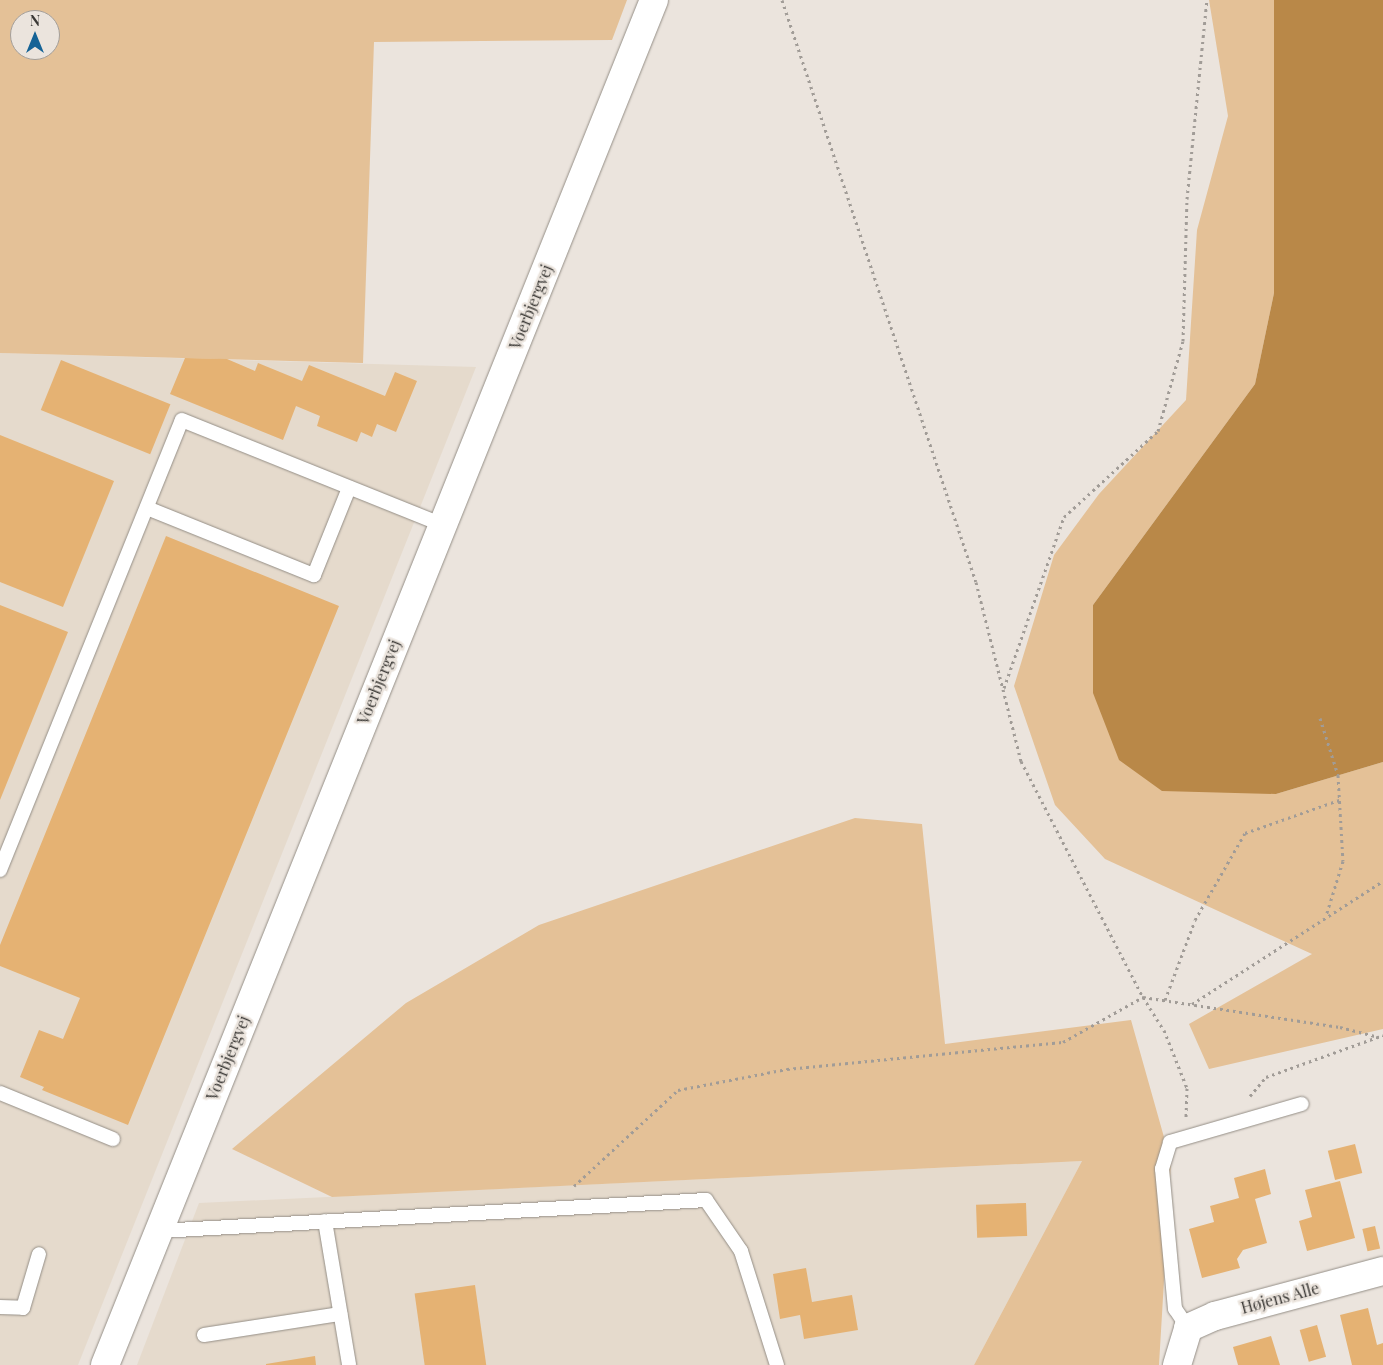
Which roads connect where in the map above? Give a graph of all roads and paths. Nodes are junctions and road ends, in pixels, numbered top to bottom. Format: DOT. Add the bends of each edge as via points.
graph roads {
  1 [pos="654,0"];
  2 [pos="782,0"];
  3 [pos="1207,0"];
  4 [pos="349,488"];
  5 [pos="147,508"];
  6 [pos="443,525"];
  7 [pos="1003,690"];
  8 [pos="1320,718"];
  9 [pos="1339,800"];
  10 [pos="0,870"];
  11 [pos="1383,881"];
  12 [pos="1326,918"];
  13 [pos="1143,997"];
  14 [pos="1165,1000"];
  15 [pos="1192,1004"];
  16 [pos="1381,1036"];
  17 [pos="0,1093"];
  18 [pos="1247,1100"];
  19 [pos="1302,1104"];
  20 [pos="1194,1120"];
  21 [pos="113,1139"];
  22 [pos="566,1186"];
  23 [pos="325,1221"];
  24 [pos="159,1231"];
  25 [pos="39,1254"];
  26 [pos="1383,1271"];
  27 [pos="0,1307"];
  28 [pos="340,1314"];
  29 [pos="1186,1332"];
  30 [pos="204,1335"];
  31 [pos="105,1365"];
  32 [pos="348,1365"];
  33 [pos="777,1365"];
  34 [pos="1177,1365"];
  1 -- 6 [label="street, Voerbjergvej"];
  2 -- 7 [label="path" via="976,582"];
  3 -- 7 [label="path" via="1187,200 1183,341 1158,431 1064,517"];
  4 -- 5 [label="lane" via="314,575"];
  4 -- 5 [label="lane" via="182,420"];
  4 -- 6 [label="lane"];
  5 -- 10 [label="lane"];
  6 -- 24 [label="street, Voerbjergvej"];
  7 -- 13 [label="path" via="1022,761"];
  8 -- 9 [label="path" via="1338,775"];
  9 -- 12 [label="path" via="1343,861"];
  9 -- 14 [label="path" via="1245,833 1195,920"];
  11 -- 12 [label="path"];
  12 -- 15 [label="path"];
  13 -- 14 [label="path"];
  13 -- 20 [label="path" via="1164,1030 1187,1088 1185,1123"];
  13 -- 22 [label="path" via="1063,1042 788,1069 678,1090 576,1186"];
  14 -- 15 [label="path"];
  15 -- 16 [label="path"];
  16 -- 18 [label="path" via="1266,1076"];
  17 -- 21 [label="lane"];
  19 -- 29 [label="lane" via="1170,1142 1162,1169 1175,1309"];
  23 -- 24 [label="lane"];
  23 -- 28 [label="lane"];
  23 -- 33 [label="lane" via="706,1200 741,1251"];
  24 -- 31 [label="street, Voerbjergvej"];
  25 -- 27 [label="lane" via="23,1308"];
  26 -- 29 [label="street, Højens Alle" via="1215,1316"];
  28 -- 30 [label="lane"];
  28 -- 32 [label="lane"];
  29 -- 34 [label="street"];
}
